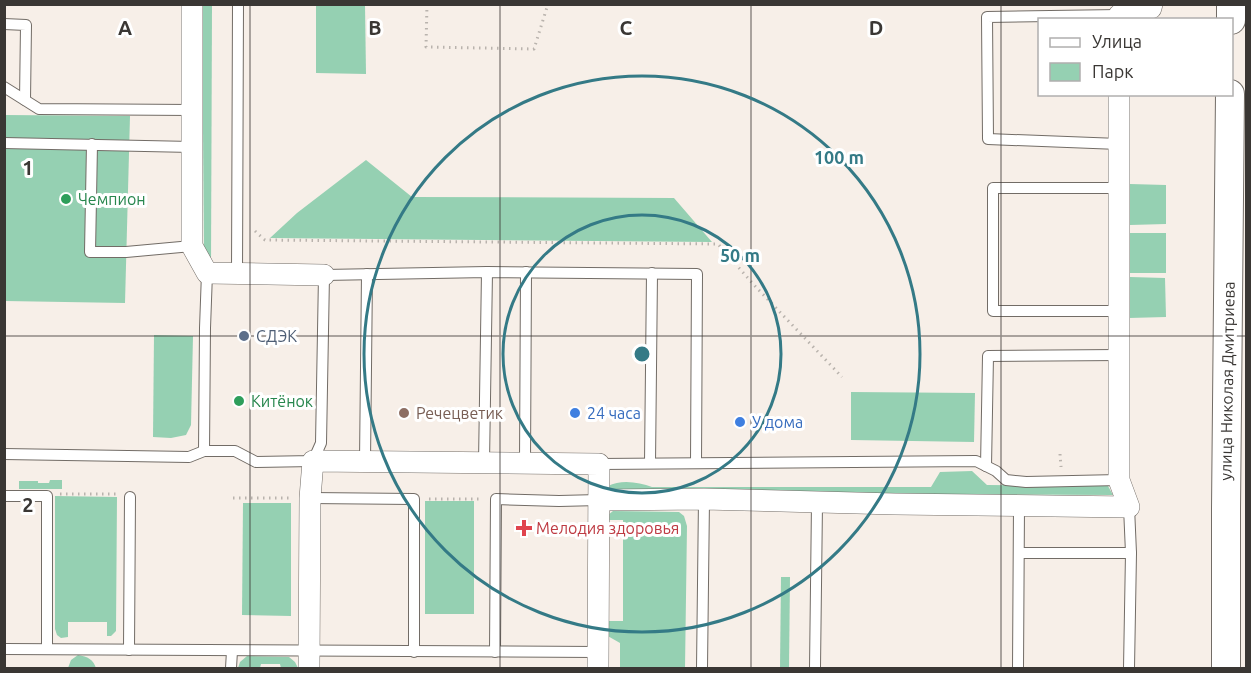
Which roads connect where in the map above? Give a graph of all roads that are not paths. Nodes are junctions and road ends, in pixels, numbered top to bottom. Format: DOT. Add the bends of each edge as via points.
graph roads {
  1 [pos="192,4"];
  2 [pos="238,4"];
  3 [pos="1152,4"];
  4 [pos="1119,17"];
  5 [pos="4,24"];
  6 [pos="4,87"];
  7 [pos="1119,96"];
  8 [pos="1230,96"];
  9 [pos="25,100"];
  10 [pos="192,110"];
  11 [pos="4,143"];
  12 [pos="92,144"];
  13 [pos="1119,144"];
  14 [pos="192,147"];
  15 [pos="1119,188"];
  16 [pos="192,246"];
  17 [pos="487,272"];
  18 [pos="526,272"];
  19 [pos="207,273"];
  20 [pos="237,273"];
  21 [pos="652,273"];
  22 [pos="367,274"];
  23 [pos="324,275"];
  24 [pos="1120,311"];
  25 [pos="1119,355"];
  26 [pos="204,451"];
  27 [pos="4,454"];
  28 [pos="313,461"];
  29 [pos="365,461"];
  30 [pos="484,462"];
  31 [pos="525,462"];
  32 [pos="650,463"];
  33 [pos="696,463"];
  34 [pos="599,464"];
  35 [pos="991,468"];
  36 [pos="1119,480"];
  37 [pos="4,496"];
  38 [pos="130,497"];
  39 [pos="310,498"];
  40 [pos="704,499"];
  41 [pos="599,500"];
  42 [pos="817,503"];
  43 [pos="1019,506"];
  44 [pos="1129,507"];
  45 [pos="1019,553"];
  46 [pos="1131,553"];
  47 [pos="4,649"];
  48 [pos="47,650"];
  49 [pos="129,650"];
  50 [pos="232,651"];
  51 [pos="414,652"];
  52 [pos="495,652"];
  53 [pos="309,660"];
  54 [pos="598,660"];
  55 [pos="231,669"];
  56 [pos="702,669"];
  57 [pos="814,669"];
  58 [pos="1018,669"];
  59 [pos="1129,669"];
  60 [pos="1226,669"];
  1 -- 10 [label="street"];
  2 -- 20 [label="lane"];
  3 -- 4 [label="street" via="1151,8"];
  4 -- 13 [label="lane" via="987,17 988,139"];
  5 -- 9 [label="lane" via="26,25"];
  6 -- 9 [label="lane"];
  7 -- 13 [label="street"];
  8 -- 60 [label="main road, улица Николая Дмитриева"];
  9 -- 10 [label="lane" via="39,109"];
  10 -- 14 [label="street"];
  11 -- 12 [label="lane"];
  12 -- 14 [label="lane"];
  12 -- 16 [label="lane" via="90,252"];
  13 -- 15 [label="street"];
  14 -- 16 [label="street"];
  15 -- 24 [label="street"];
  15 -- 24 [label="lane" via="993,188 993,311"];
  16 -- 19 [label="street"];
  17 -- 18 [label="lane"];
  17 -- 22 [label="lane"];
  17 -- 30 [label="lane"];
  18 -- 21 [label="lane"];
  18 -- 31 [label="lane"];
  19 -- 20 [label="street"];
  19 -- 26 [label="lane"];
  20 -- 23 [label="street"];
  21 -- 32 [label="lane"];
  21 -- 33 [label="lane" via="697,274"];
  22 -- 23 [label="lane"];
  22 -- 29 [label="lane"];
  23 -- 28 [label="lane" via="321,443"];
  24 -- 25 [label="street"];
  25 -- 35 [label="lane" via="988,356"];
  25 -- 36 [label="street"];
  26 -- 27 [label="lane" via="189,457"];
  26 -- 28 [label="lane" via="235,451 256,462"];
  28 -- 29 [label="street"];
  28 -- 39 [label="street"];
  29 -- 30 [label="street"];
  30 -- 31 [label="street"];
  31 -- 34 [label="street"];
  32 -- 33 [label="lane"];
  32 -- 34 [label="lane"];
  33 -- 35 [label="lane" via="976,461"];
  34 -- 41 [label="street"];
  35 -- 36 [label="lane" via="1006,480 1026,482"];
  36 -- 44 [label="street"];
  37 -- 48 [label="lane" via="47,496"];
  38 -- 49 [label="lane"];
  39 -- 51 [label="lane" via="414,499"];
  39 -- 53 [label="street"];
  40 -- 41 [label="street"];
  40 -- 42 [label="street"];
  40 -- 56 [label="lane"];
  41 -- 52 [label="lane" via="496,500"];
  41 -- 54 [label="street"];
  42 -- 43 [label="street"];
  42 -- 57 [label="lane"];
  43 -- 44 [label="street"];
  43 -- 45 [label="lane"];
  44 -- 46 [label="lane"];
  45 -- 46 [label="lane"];
  45 -- 58 [label="lane"];
  46 -- 59 [label="lane"];
  47 -- 48 [label="lane"];
  48 -- 49 [label="lane"];
  49 -- 50 [label="lane"];
  50 -- 53 [label="lane"];
  50 -- 55 [label="lane"];
  51 -- 52 [label="lane"];
  51 -- 53 [label="lane"];
  52 -- 54 [label="lane"];
}
